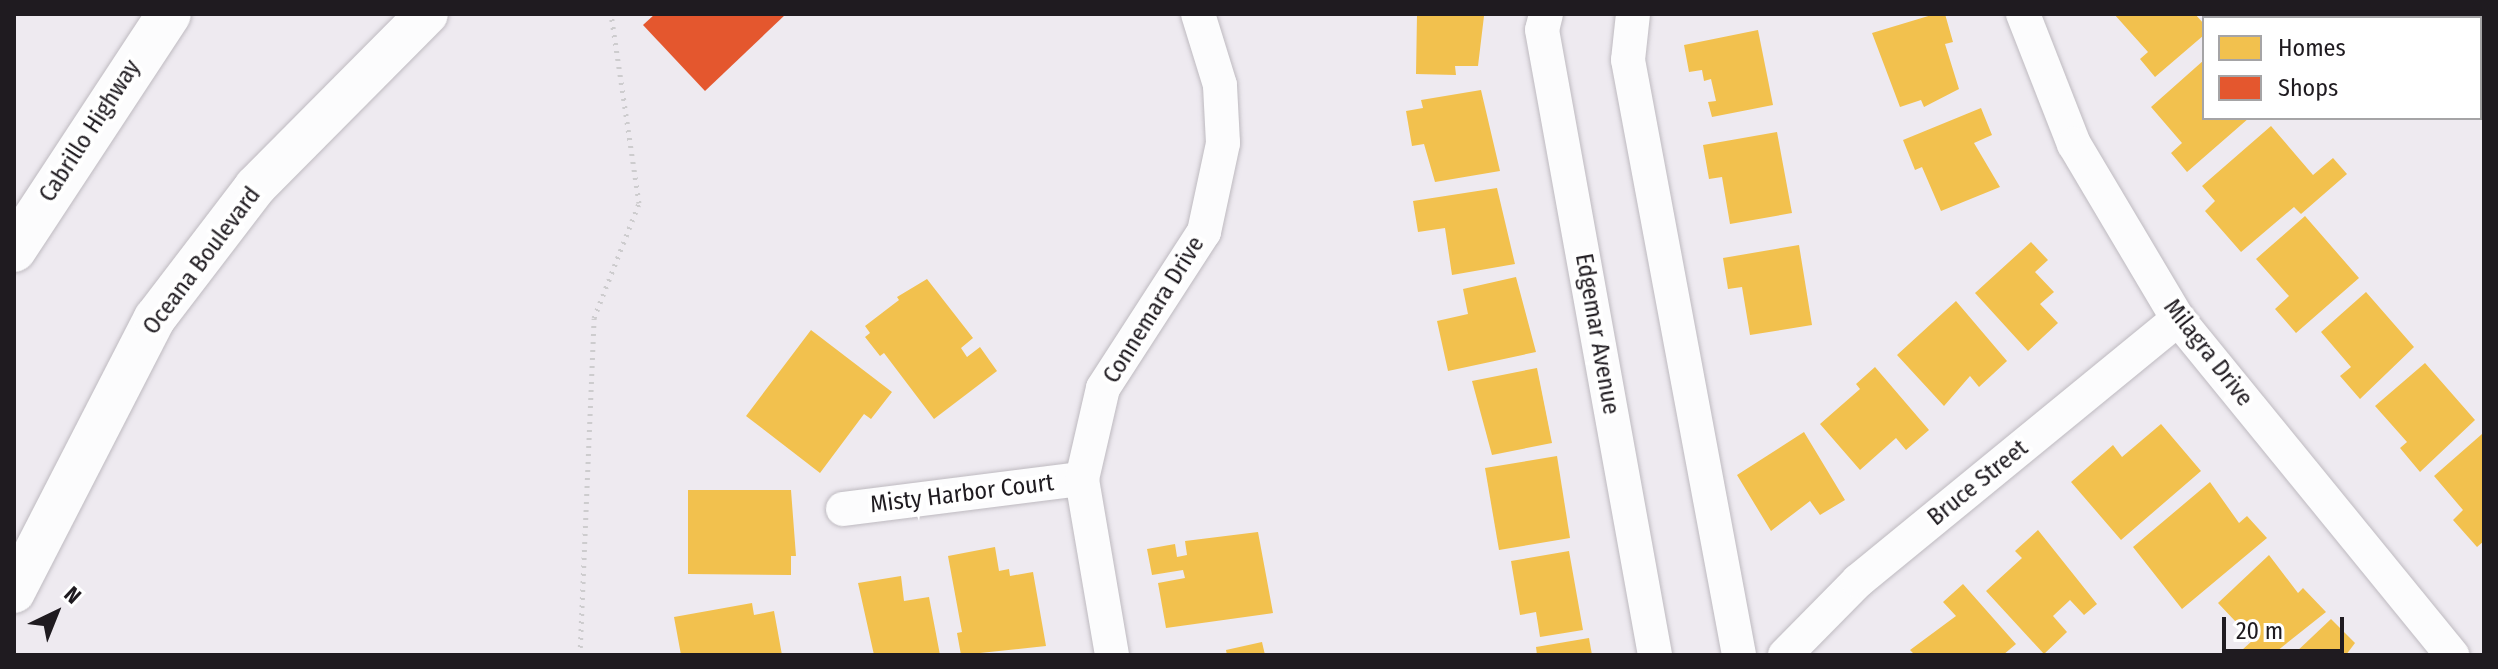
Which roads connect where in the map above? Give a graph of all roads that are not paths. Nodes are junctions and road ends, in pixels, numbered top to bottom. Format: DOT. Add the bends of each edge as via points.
graph roads {
  1 [pos="169,14"];
  2 [pos="427,14"];
  3 [pos="1198,14"];
  4 [pos="1546,14"];
  5 [pos="1633,14"];
  6 [pos="2023,14"];
  7 [pos="14,250"];
  8 [pos="2178,319"];
  9 [pos="1082,479"];
  10 [pos="843,509"];
  11 [pos="14,592"];
  12 [pos="1112,655"];
  13 [pos="1655,655"];
  14 [pos="1739,655"];
  15 [pos="1785,655"];
  16 [pos="2452,655"];
  1 -- 7 [label="highway, Cabrillo Highway"];
  2 -- 11 [label="street, Oceana Boulevard" via="255,187 155,318"];
  3 -- 9 [label="street, Connemara Drive" via="1220,85 1223,143 1204,232 1103,388"];
  4 -- 13 [label="street, Edgemar Avenue" via="1542,30"];
  5 -- 14 [label="street" via="1628,60"];
  6 -- 8 [label="street, Milagra Drive" via="2074,144"];
  8 -- 15 [label="street, Bruce Street" via="1858,581"];
  8 -- 16 [label="street, Milagra Drive"];
  9 -- 10 [label="street, Misty Harbor Court"];
  9 -- 12 [label="street, Connemara Drive"];
}
